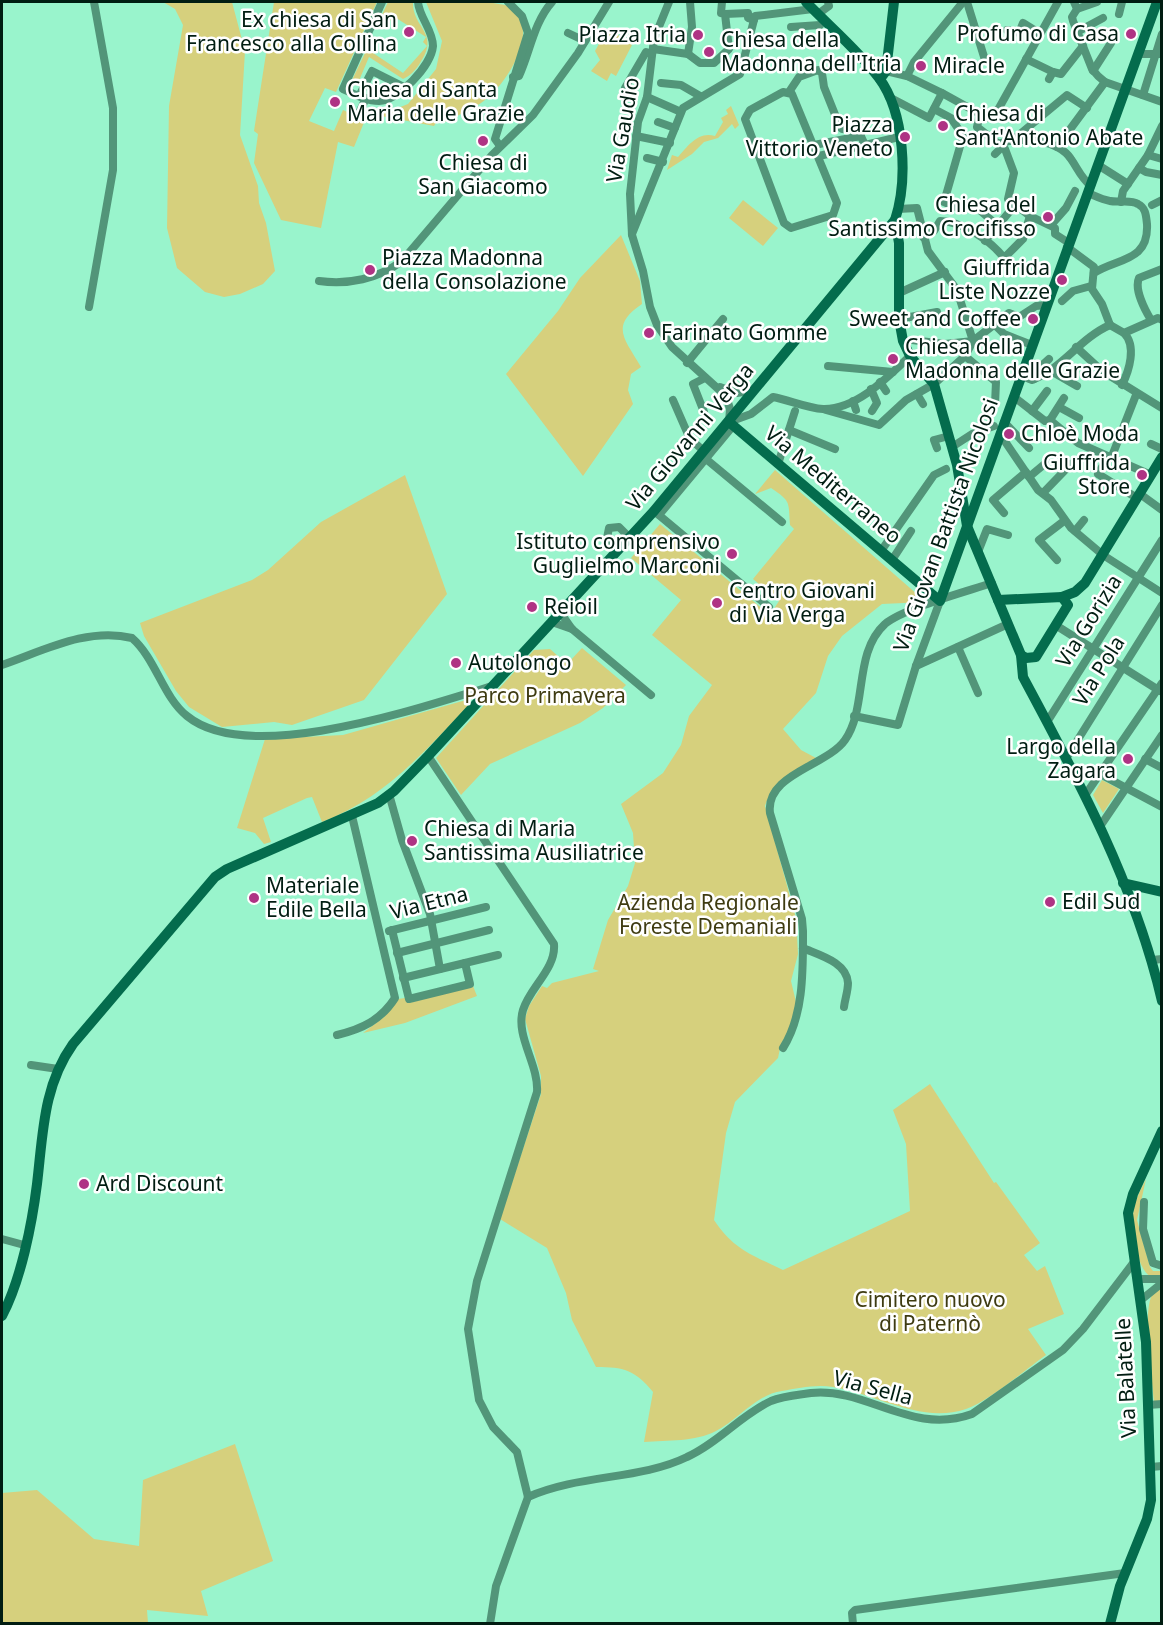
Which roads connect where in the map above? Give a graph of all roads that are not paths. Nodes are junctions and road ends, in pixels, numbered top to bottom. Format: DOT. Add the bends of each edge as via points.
graph roads {
  1 [pos="94,2"];
  2 [pos="382,2"];
  3 [pos="418,2"];
  4 [pos="508,2"];
  5 [pos="552,2"];
  6 [pos="609,2"];
  7 [pos="669,2"];
  8 [pos="690,2"];
  9 [pos="722,2"];
  10 [pos="828,2"];
  11 [pos="894,2"];
  12 [pos="965,2"];
  13 [pos="1058,2"];
  14 [pos="1096,2"];
  15 [pos="1122,2"];
  16 [pos="1157,2"];
  17 [pos="1076,5"];
  18 [pos="814,12"];
  19 [pos="725,14"];
  20 [pos="1119,14"];
  21 [pos="1103,18"];
  22 [pos="754,20"];
  23 [pos="791,27"];
  24 [pos="1007,30"];
  25 [pos="1077,32"];
  26 [pos="568,33"];
  27 [pos="1039,33"];
  28 [pos="1161,34"];
  29 [pos="585,41"];
  30 [pos="1111,43"];
  31 [pos="1083,46"];
  32 [pos="651,51"];
  33 [pos="685,54"];
  34 [pos="1138,54"];
  35 [pos="1159,54"];
  36 [pos="1026,59"];
  37 [pos="985,60"];
  38 [pos="1093,71"];
  39 [pos="883,75"];
  40 [pos="907,76"];
  41 [pos="513,77"];
  42 [pos="1105,82"];
  43 [pos="661,83"];
  44 [pos="404,87"];
  45 [pos="625,88"];
  46 [pos="1125,90"];
  47 [pos="789,92"];
  48 [pos="942,93"];
  49 [pos="1143,95"];
  50 [pos="700,96"];
  51 [pos="362,97"];
  52 [pos="647,97"];
  53 [pos="889,98"];
  54 [pos="1161,102"];
  55 [pos="1087,108"];
  56 [pos="934,109"];
  57 [pos="681,112"];
  58 [pos="359,113"];
  59 [pos="980,114"];
  60 [pos="658,122"];
  61 [pos="1161,126"];
  62 [pos="675,128"];
  63 [pos="636,136"];
  64 [pos="861,136"];
  65 [pos="899,137"];
  66 [pos="1014,139"];
  67 [pos="1158,142"];
  68 [pos="670,143"];
  69 [pos="814,145"];
  70 [pos="865,145"];
  71 [pos="1002,145"];
  72 [pos="500,146"];
  73 [pos="1057,147"];
  74 [pos="995,154"];
  75 [pos="1148,155"];
  76 [pos="819,156"];
  77 [pos="647,158"];
  78 [pos="1161,159"];
  79 [pos="663,162"];
  80 [pos="1098,165"];
  81 [pos="1139,168"];
  82 [pos="1161,175"];
  83 [pos="1128,184"];
  84 [pos="1089,189"];
  85 [pos="1075,191"];
  86 [pos="1161,200"];
  87 [pos="1121,202"];
  88 [pos="629,204"];
  89 [pos="1015,205"];
  90 [pos="1152,205"];
  91 [pos="644,207"];
  92 [pos="897,215"];
  93 [pos="1030,216"];
  94 [pos="1051,225"];
  95 [pos="998,226"];
  96 [pos="632,235"];
  97 [pos="884,235"];
  98 [pos="923,237"];
  99 [pos="898,238"];
  100 [pos="986,241"];
  101 [pos="1068,245"];
  102 [pos="1161,269"];
  103 [pos="945,272"];
  104 [pos="1094,273"];
  105 [pos="319,281"];
  106 [pos="1091,286"];
  107 [pos="899,293"];
  108 [pos="1062,301"];
  109 [pos="1047,305"];
  110 [pos="89,307"];
  111 [pos="937,312"];
  112 [pos="899,319"];
  113 [pos="723,320"];
  114 [pos="1161,320"];
  115 [pos="1151,321"];
  116 [pos="994,324"];
  117 [pos="1110,325"];
  118 [pos="1124,333"];
  119 [pos="912,340"];
  120 [pos="973,341"];
  121 [pos="1032,345"];
  122 [pos="1076,347"];
  123 [pos="910,356"];
  124 [pos="965,356"];
  125 [pos="1049,359"];
  126 [pos="687,363"];
  127 [pos="828,366"];
  128 [pos="1051,371"];
  129 [pos="893,372"];
  130 [pos="1022,376"];
  131 [pos="705,378"];
  132 [pos="1034,379"];
  133 [pos="880,382"];
  134 [pos="713,384"];
  135 [pos="934,384"];
  136 [pos="1122,385"];
  137 [pos="1077,386"];
  138 [pos="756,389"];
  139 [pos="871,389"];
  140 [pos="886,391"];
  141 [pos="1047,391"];
  142 [pos="917,394"];
  143 [pos="1136,395"];
  144 [pos="1014,397"];
  145 [pos="1064,398"];
  146 [pos="673,400"];
  147 [pos="853,401"];
  148 [pos="923,404"];
  149 [pos="995,404"];
  150 [pos="1059,407"];
  151 [pos="1161,408"];
  152 [pos="822,409"];
  153 [pos="856,410"];
  154 [pos="795,411"];
  155 [pos="872,411"];
  156 [pos="1032,411"];
  157 [pos="704,412"];
  158 [pos="1079,418"];
  159 [pos="1050,420"];
  160 [pos="731,424"];
  161 [pos="999,428"];
  162 [pos="789,430"];
  163 [pos="951,441"];
  164 [pos="1151,444"];
  165 [pos="938,448"];
  166 [pos="1029,448"];
  167 [pos="835,449"];
  168 [pos="1161,449"];
  169 [pos="705,455"];
  170 [pos="1112,456"];
  171 [pos="1161,457"];
  172 [pos="1047,462"];
  173 [pos="778,464"];
  174 [pos="1071,464"];
  175 [pos="1102,467"];
  176 [pos="946,469"];
  177 [pos="1028,474"];
  178 [pos="1151,476"];
  179 [pos="1044,493"];
  180 [pos="1139,496"];
  181 [pos="1161,510"];
  182 [pos="656,513"];
  183 [pos="1004,513"];
  184 [pos="1084,520"];
  185 [pos="1064,521"];
  186 [pos="782,522"];
  187 [pos="901,522"];
  188 [pos="967,526"];
  189 [pos="1075,531"];
  190 [pos="1008,535"];
  191 [pos="629,537"];
  192 [pos="1161,540"];
  193 [pos="617,550"];
  194 [pos="881,551"];
  195 [pos="978,552"];
  196 [pos="1103,555"];
  197 [pos="892,560"];
  198 [pos="1057,560"];
  199 [pos="1138,578"];
  200 [pos="995,592"];
  201 [pos="1161,593"];
  202 [pos="1062,597"];
  203 [pos="940,601"];
  204 [pos="1161,604"];
  205 [pos="769,607"];
  206 [pos="560,612"];
  207 [pos="552,622"];
  208 [pos="1006,625"];
  209 [pos="1058,627"];
  210 [pos="572,629"];
  211 [pos="958,647"];
  212 [pos="1092,648"];
  213 [pos="1021,655"];
  214 [pos="1036,657"];
  215 [pos="2,665"];
  216 [pos="916,666"];
  217 [pos="1122,667"];
  218 [pos="1025,670"];
  219 [pos="493,686"];
  220 [pos="1159,688"];
  221 [pos="978,693"];
  222 [pos="651,694"];
  223 [pos="854,716"];
  224 [pos="1047,722"];
  225 [pos="1161,735"];
  226 [pos="428,756"];
  227 [pos="1067,757"];
  228 [pos="1147,760"];
  229 [pos="1161,768"];
  230 [pos="1100,774"];
  231 [pos="1128,789"];
  232 [pos="389,794"];
  233 [pos="1086,794"];
  234 [pos="1161,807"];
  235 [pos="352,816"];
  236 [pos="1101,825"];
  237 [pos="1123,883"];
  238 [pos="1161,892"];
  239 [pos="486,907"];
  240 [pos="430,921"];
  241 [pos="392,930"];
  242 [pos="489,930"];
  243 [pos="380,933"];
  244 [pos="435,944"];
  245 [pos="803,948"];
  246 [pos="397,953"];
  247 [pos="498,955"];
  248 [pos="1157,959"];
  249 [pos="465,963"];
  250 [pos="440,969"];
  251 [pos="403,978"];
  252 [pos="1161,1001"];
  253 [pos="844,1007"];
  254 [pos="338,1035"];
  255 [pos="783,1048"];
  256 [pos="31,1065"];
  257 [pos="58,1069"];
  258 [pos="1161,1131"];
  259 [pos="1144,1202"];
  260 [pos="2,1239"];
  261 [pos="24,1245"];
  262 [pos="1134,1262"];
  263 [pos="1161,1266"];
  264 [pos="1137,1279"];
  265 [pos="1161,1281"];
  266 [pos="1141,1299"];
  267 [pos="2,1316"];
  268 [pos="1161,1404"];
  269 [pos="1148,1405"];
  270 [pos="1156,1466"];
  271 [pos="528,1497"];
  272 [pos="1125,1573"];
  273 [pos="490,1623"];
  274 [pos="853,1623"];
  275 [pos="1110,1623"];
  1 -- 110 [label="street" via="113,108 114,170"];
  2 -- 51 [label="street" via="343,89"];
  3 -- 44 [label="street" via="433,45 427,62"];
  4 -- 41 [label="street" via="522,16 528,33"];
  5 -- 41 [label="street" via="537,24 519,76"];
  6 -- 29 [label="street"];
  7 -- 32 [label="street, Via Gaudio"];
  8 -- 33 [label="street" via="692,27"];
  9 -- 19 [label="street" via="721,13"];
  10 -- 18 [label="street" via="829,6"];
  11 -- 39 [label="street"];
  12 -- 37 [label="street"];
  12 -- 40 [label="street"];
  13 -- 27 [label="street"];
  14 -- 17 [label="street"];
  15 -- 20 [label="street"];
  16 -- 34 [label="street, Via Giovan Battista Nicolosi"];
  17 -- 25 [label="street" via="1072,17"];
  18 -- 22 [label="street" via="758,16"];
  18 -- 23 [label="street"];
  18 -- 39 [label="street" via="871,69"];
  19 -- 22 [label="street" via="748,13 748,18"];
  19 -- 33 [label="street" via="729,49 714,63 697,61"];
  21 -- 25 [label="street"];
  22 -- 50 [label="street" via="740,74"];
  24 -- 27 [label="street" via="1019,33 1023,23"];
  25 -- 31 [label="street"];
  26 -- 29 [label="street"];
  27 -- 36 [label="street"];
  28 -- 35 [label="street"];
  29 -- 72 [label="street" via="533,115"];
  30 -- 38 [label="street"];
  31 -- 36 [label="street" via="1060,74 1051,76"];
  31 -- 38 [label="street"];
  32 -- 33 [label="street"];
  32 -- 45 [label="street"];
  32 -- 52 [label="street, Via Gaudio"];
  34 -- 35 [label="street"];
  34 -- 46 [label="street, Via Giovan Battista Nicolosi"];
  35 -- 49 [label="street"];
  36 -- 59 [label="street" via="999,108 989,118"];
  38 -- 42 [label="street"];
  39 -- 40 [label="street"];
  39 -- 53 [label="street"];
  40 -- 48 [label="street"];
  41 -- 72 [label="street" via="495,139"];
  42 -- 46 [label="street"];
  42 -- 55 [label="street"];
  43 -- 50 [label="street" via="681,85"];
  44 -- 51 [label="street" via="382,101"];
  44 -- 51 [label="street" via="372,70"];
  46 -- 49 [label="street"];
  46 -- 80 [label="street, Via Giovan Battista Nicolosi"];
  47 -- 64 [label="street" via="800,77 818,70 840,127 857,129"];
  47 -- 69 [label="street"];
  47 -- 76 [label="street" via="750,110 745,118 784,223 791,228 836,213 837,203"];
  48 -- 56 [label="street"];
  48 -- 59 [label="street"];
  49 -- 54 [label="street"];
  50 -- 57 [label="street"];
  51 -- 58 [label="street"];
  52 -- 57 [label="street"];
  52 -- 63 [label="street, Via Gaudio"];
  53 -- 56 [label="street" via="930,118"];
  53 -- 65 [label="street"];
  55 -- 66 [label="street" via="1067,95"];
  55 -- 73 [label="street"];
  56 -- 95 [label="street" via="956,123 963,136 944,202 975,206"];
  57 -- 62 [label="street"];
  59 -- 71 [label="street" via="977,127"];
  60 -- 62 [label="street"];
  61 -- 67 [label="street"];
  62 -- 68 [label="street"];
  63 -- 68 [label="street"];
  63 -- 88 [label="street, Via Gaudio"];
  64 -- 69 [label="street"];
  64 -- 70 [label="street"];
  65 -- 70 [label="street"];
  65 -- 92 [label="street" via="902,192"];
  66 -- 71 [label="street"];
  66 -- 73 [label="street"];
  67 -- 75 [label="street"];
  68 -- 79 [label="street"];
  69 -- 76 [label="street"];
  70 -- 76 [label="street"];
  71 -- 74 [label="street"];
  71 -- 89 [label="street" via="1014,173 1008,199"];
  72 -- 105 [label="street" via="402,261 388,271 358,281"];
  73 -- 84 [label="street" via="1071,158"];
  75 -- 78 [label="street"];
  75 -- 81 [label="street"];
  77 -- 79 [label="street"];
  79 -- 91 [label="street"];
  80 -- 83 [label="street"];
  80 -- 84 [label="street, Via Giovan Battista Nicolosi"];
  81 -- 82 [label="street"];
  81 -- 83 [label="street"];
  83 -- 87 [label="street"];
  84 -- 87 [label="street" via="1108,201"];
  84 -- 101 [label="street, Via Giovan Battista Nicolosi"];
  85 -- 94 [label="street"];
  86 -- 90 [label="street"];
  87 -- 104 [label="street" via="1136,202 1144,209 1145,242 1119,264 1107,265"];
  88 -- 91 [label="street"];
  88 -- 96 [label="street, Via Gaudio"];
  89 -- 93 [label="street"];
  89 -- 95 [label="street"];
  91 -- 96 [label="street"];
  92 -- 97 [label="street, Via Giovanni Verga"];
  92 -- 98 [label="street" via="917,208"];
  92 -- 99 [label="street"];
  93 -- 94 [label="street"];
  93 -- 100 [label="street" via="1023,239 1004,258"];
  94 -- 101 [label="street"];
  95 -- 100 [label="street"];
  96 -- 126 [label="street, Via Gaudio" via="657,325"];
  97 -- 99 [label="street"];
  97 -- 138 [label="street, Via Giovanni Verga"];
  98 -- 100 [label="street" via="934,231 940,221 952,221"];
  98 -- 103 [label="street" via="932,257"];
  99 -- 107 [label="street"];
  101 -- 104 [label="street" via="1091,264"];
  101 -- 109 [label="street, Via Giovan Battista Nicolosi"];
  102 -- 115 [label="street" via="1137,282"];
  103 -- 107 [label="street"];
  103 -- 120 [label="street" via="957,290"];
  104 -- 106 [label="street"];
  106 -- 108 [label="street" via="1073,291"];
  106 -- 117 [label="street"];
  107 -- 112 [label="street"];
  109 -- 116 [label="street" via="1036,306 1019,317 1009,313"];
  109 -- 121 [label="street, Via Giovan Battista Nicolosi"];
  111 -- 112 [label="street"];
  112 -- 123 [label="street"];
  113 -- 126 [label="street"];
  114 -- 115 [label="street"];
  115 -- 118 [label="street"];
  116 -- 120 [label="street"];
  116 -- 121 [label="street" via="1004,334"];
  117 -- 118 [label="street"];
  117 -- 122 [label="street"];
  118 -- 136 [label="street" via="1129,340 1130,357"];
  119 -- 120 [label="street" via="945,344"];
  120 -- 124 [label="street"];
  121 -- 130 [label="street, Via Giovan Battista Nicolosi"];
  122 -- 128 [label="street"];
  122 -- 136 [label="street"];
  123 -- 129 [label="street"];
  123 -- 135 [label="street"];
  124 -- 135 [label="street"];
  124 -- 149 [label="street" via="998,381"];
  125 -- 132 [label="street"];
  126 -- 131 [label="street, Via Gaudio"];
  127 -- 129 [label="street"];
  128 -- 132 [label="street"];
  128 -- 137 [label="street"];
  129 -- 133 [label="street"];
  130 -- 132 [label="street"];
  130 -- 144 [label="street, Via Giovan Battista Nicolosi"];
  131 -- 134 [label="street, Via Gaudio"];
  131 -- 157 [label="street" via="693,384"];
  133 -- 139 [label="street"];
  133 -- 140 [label="street"];
  134 -- 138 [label="street" via="746,394"];
  134 -- 160 [label="street" via="726,396"];
  135 -- 142 [label="street"];
  135 -- 163 [label="street"];
  136 -- 143 [label="street"];
  138 -- 160 [label="street, Via Giovanni Verga"];
  139 -- 147 [label="street"];
  139 -- 155 [label="street" via="877,403"];
  141 -- 156 [label="street"];
  142 -- 148 [label="street"];
  142 -- 152 [label="street" via="879,425"];
  143 -- 151 [label="street"];
  143 -- 170 [label="street"];
  144 -- 156 [label="street"];
  144 -- 161 [label="street, Via Giovan Battista Nicolosi"];
  145 -- 150 [label="street"];
  146 -- 169 [label="street" via="690,439"];
  147 -- 152 [label="street"];
  147 -- 153 [label="street"];
  150 -- 158 [label="street"];
  150 -- 159 [label="street"];
  152 -- 160 [label="street" via="773,396 752,414"];
  154 -- 162 [label="street"];
  156 -- 159 [label="street" via="1045,421"];
  159 -- 170 [label="street" via="1078,443"];
  160 -- 169 [label="street, Via Giovanni Verga"];
  160 -- 173 [label="street, Via Mediterraneo"];
  161 -- 163 [label="street"];
  161 -- 166 [label="street"];
  161 -- 177 [label="street"];
  161 -- 188 [label="street, Via Giovan Battista Nicolosi"];
  162 -- 167 [label="street"];
  162 -- 173 [label="street"];
  163 -- 165 [label="street" via="934,440"];
  163 -- 188 [label="street"];
  164 -- 168 [label="street"];
  169 -- 182 [label="street, Via Giovanni Verga"];
  169 -- 186 [label="street"];
  170 -- 178 [label="street"];
  171 -- 178 [label="street"];
  172 -- 177 [label="street"];
  173 -- 194 [label="street, Via Mediterraneo"];
  174 -- 179 [label="street"];
  175 -- 180 [label="street" via="1098,474"];
  176 -- 187 [label="street" via="934,475"];
  177 -- 179 [label="street"];
  177 -- 183 [label="street" via="993,500"];
  178 -- 180 [label="street"];
  179 -- 185 [label="street"];
  180 -- 181 [label="street"];
  180 -- 196 [label="street"];
  182 -- 191 [label="street, Via Giovanni Verga"];
  182 -- 205 [label="street"];
  184 -- 189 [label="street"];
  185 -- 189 [label="street"];
  185 -- 198 [label="street" via="1039,540"];
  187 -- 194 [label="street"];
  187 -- 197 [label="street" via="913,533"];
  188 -- 195 [label="street"];
  188 -- 203 [label="street, Via Giovan Battista Nicolosi"];
  189 -- 196 [label="street"];
  190 -- 195 [label="street" via="987,529"];
  191 -- 193 [label="street, Via Giovanni Verga"];
  191 -- 193 [label="street" via="619,527 609,528 607,538"];
  192 -- 199 [label="street, Via Gorizia"];
  193 -- 206 [label="street, Via Giovanni Verga"];
  194 -- 197 [label="street, Via Mediterraneo"];
  195 -- 200 [label="street"];
  196 -- 199 [label="street"];
  196 -- 202 [label="street" via="1085,583"];
  197 -- 203 [label="street, Via Mediterraneo"];
  199 -- 201 [label="street"];
  199 -- 212 [label="street, Via Gorizia"];
  200 -- 202 [label="street"];
  200 -- 203 [label="street"];
  200 -- 208 [label="street"];
  202 -- 209 [label="street" via="1068,609"];
  203 -- 216 [label="street, Via Giovan Battista Nicolosi"];
  203 -- 223 [label="street" via="891,620 876,635 870,645"];
  204 -- 217 [label="street, Via Pola"];
  206 -- 207 [label="street, Via Giovanni Verga"];
  206 -- 210 [label="street"];
  207 -- 210 [label="street"];
  207 -- 219 [label="street, Via Giovanni Verga"];
  208 -- 211 [label="street"];
  208 -- 213 [label="street"];
  209 -- 212 [label="street"];
  209 -- 214 [label="street"];
  210 -- 222 [label="street"];
  211 -- 216 [label="street"];
  211 -- 221 [label="street"];
  212 -- 217 [label="street"];
  212 -- 224 [label="street, Via Gorizia"];
  213 -- 214 [label="street"];
  213 -- 218 [label="street"];
  214 -- 218 [label="street"];
  215 -- 219 [label="street" via="101,634 132,638 186,716 227,734 343,728"];
  216 -- 223 [label="street, Via Giovan Battista Nicolosi" via="898,725"];
  217 -- 220 [label="street"];
  217 -- 227 [label="street, Via Pola"];
  218 -- 224 [label="street" via="1023,677"];
  219 -- 226 [label="street, Via Giovanni Verga"];
  220 -- 230 [label="street"];
  223 -- 245 [label="street" via="843,743 785,781 770,804 802,919"];
  224 -- 227 [label="street"];
  225 -- 228 [label="street"];
  226 -- 232 [label="street, Via Giovanni Verga"];
  226 -- 271 [label="street" via="555,951 522,1010 537,1092 477,1281 468,1329 479,1400 493,1427 517,1452"];
  227 -- 233 [label="street"];
  228 -- 229 [label="street"];
  228 -- 231 [label="street"];
  230 -- 231 [label="street"];
  230 -- 233 [label="street"];
  231 -- 234 [label="street"];
  231 -- 236 [label="street"];
  232 -- 235 [label="street, Via Giovanni Verga"];
  232 -- 240 [label="street"];
  233 -- 236 [label="street"];
  235 -- 243 [label="street"];
  235 -- 257 [label="street, Via Giovanni Verga" via="226,869 204,888 73,1044"];
  236 -- 237 [label="street"];
  237 -- 238 [label="street"];
  237 -- 248 [label="street"];
  239 -- 240 [label="street, Via Etna"];
  240 -- 241 [label="street, Via Etna"];
  240 -- 244 [label="street"];
  241 -- 243 [label="street, Via Etna"];
  241 -- 246 [label="street"];
  242 -- 244 [label="street"];
  243 -- 254 [label="street" via="395,998 370,1023"];
  244 -- 246 [label="street"];
  244 -- 250 [label="street"];
  245 -- 253 [label="street" via="844,971 848,981"];
  245 -- 255 [label="street" via="797,1019"];
  246 -- 251 [label="street"];
  247 -- 249 [label="street"];
  248 -- 252 [label="street"];
  249 -- 250 [label="street"];
  249 -- 251 [label="street" via="470,984 409,999"];
  250 -- 251 [label="street"];
  256 -- 257 [label="street"];
  257 -- 261 [label="street, Via Giovanni Verga" via="43,1118 37,1185"];
  258 -- 262 [label="street, Via Balatelle" via="1130,1203 1128,1227"];
  259 -- 263 [label="street" via="1143,1229 1154,1263"];
  260 -- 261 [label="street"];
  261 -- 267 [label="street, Via Giovanni Verga"];
  262 -- 264 [label="street, Via Balatelle"];
  262 -- 271 [label="street, Via Sella" via="1062,1350 972,1413 955,1419 922,1419 832,1393 790,1396 763,1406 679,1461 567,1483"];
  264 -- 265 [label="street"];
  264 -- 266 [label="street, Via Balatelle"];
  265 -- 266 [label="street"];
  266 -- 269 [label="street, Via Balatelle"];
  268 -- 269 [label="street"];
  269 -- 270 [label="street, Via Balatelle"];
  270 -- 272 [label="street, Via Balatelle" via="1147,1519"];
  271 -- 273 [label="street" via="496,1586"];
  272 -- 274 [label="street" via="855,1610"];
  272 -- 275 [label="street, Via Balatelle"];
}
